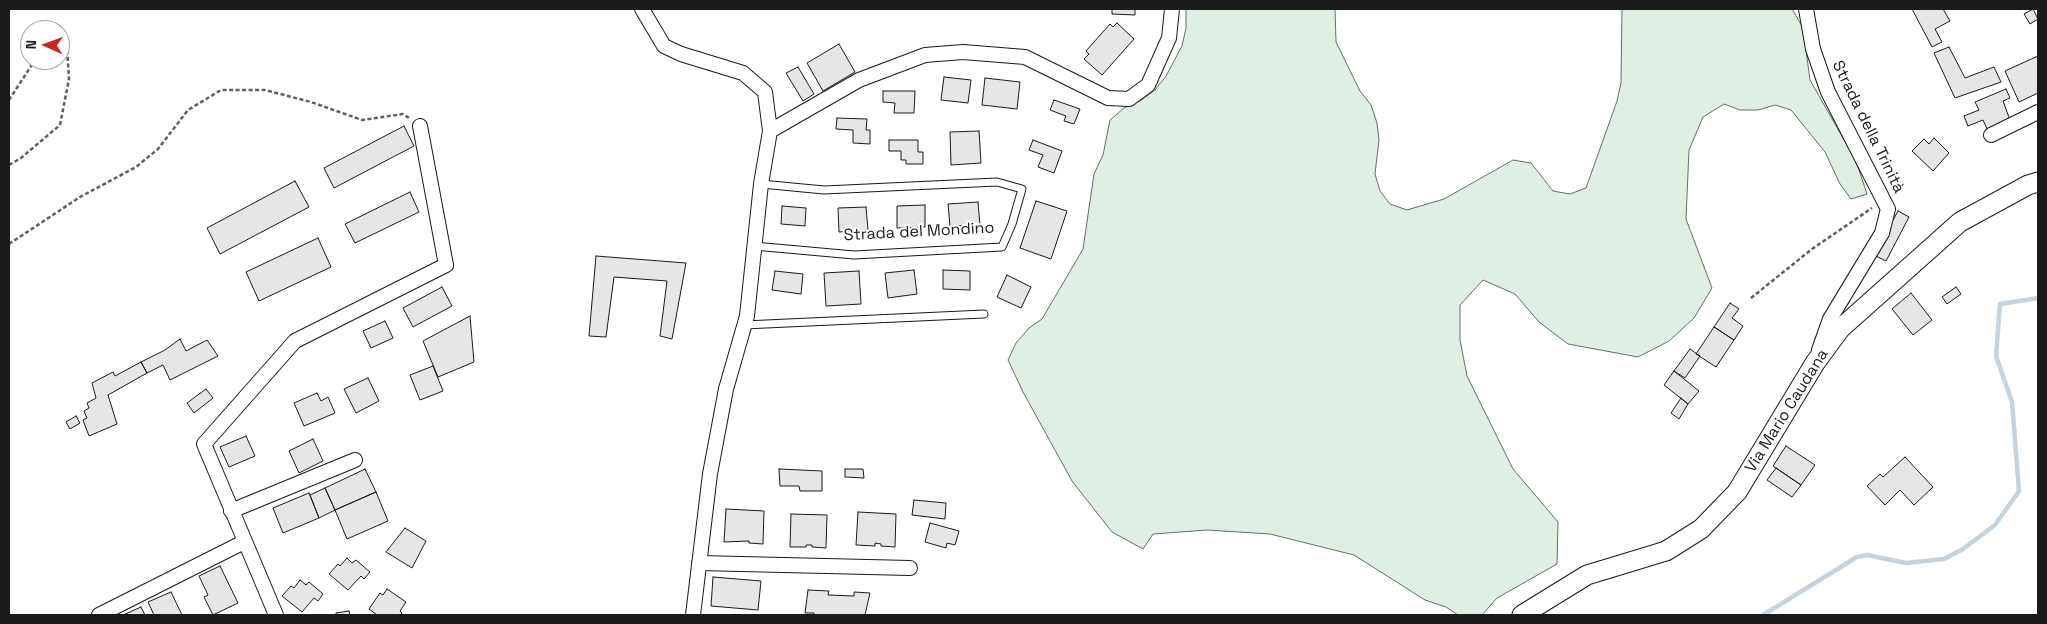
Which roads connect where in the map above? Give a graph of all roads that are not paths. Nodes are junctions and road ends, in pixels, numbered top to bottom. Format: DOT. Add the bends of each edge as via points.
graph roads {
  1 [pos="642,9"];
  2 [pos="1172,9"];
  3 [pos="1806,9"];
  4 [pos="2038,112"];
  5 [pos="420,126"];
  6 [pos="770,131"];
  7 [pos="1991,135"];
  8 [pos="2038,182"];
  9 [pos="761,184"];
  10 [pos="754,246"];
  11 [pos="984,314"];
  12 [pos="744,325"];
  13 [pos="1815,363"];
  14 [pos="355,460"];
  15 [pos="231,511"];
  16 [pos="244,542"];
  17 [pos="700,563"];
  18 [pos="910,568"];
  19 [pos="99,615"];
  20 [pos="276,615"];
  21 [pos="693,615"];
  22 [pos="1522,615"];
  1 -- 6 [label="street" via="664,46 743,73 765,92"];
  2 -- 6 [label="street" via="1169,38 1148,84 1129,99 1108,98 1026,57 963,52 925,55 859,80"];
  3 -- 13 [label="street, Strada della Trinità" via="1813,49 1828,92 1888,209 1882,232 1830,318"];
  4 -- 7 [label="street"];
  5 -- 15 [label="street" via="446,264 295,341 204,444"];
  6 -- 9 [label="street"];
  8 -- 13 [label="main road, Via Mario Caudana" via="1960,222 1840,329"];
  9 -- 10 [label="street"];
  9 -- 10 [label="lane, Strada del Mondino" via="824,190 997,182 1022,189 1002,247 854,255"];
  10 -- 12 [label="street"];
  11 -- 12 [label="lane"];
  12 -- 17 [label="street" via="726,389 712,464"];
  13 -- 22 [label="main road, Via Mario Caudana" via="1737,492 1701,529 1666,551 1588,575"];
  14 -- 15 [label="street"];
  15 -- 16 [label="street"];
  16 -- 19 [label="street"];
  16 -- 20 [label="street"];
  17 -- 18 [label="street"];
  17 -- 21 [label="street"];
}
